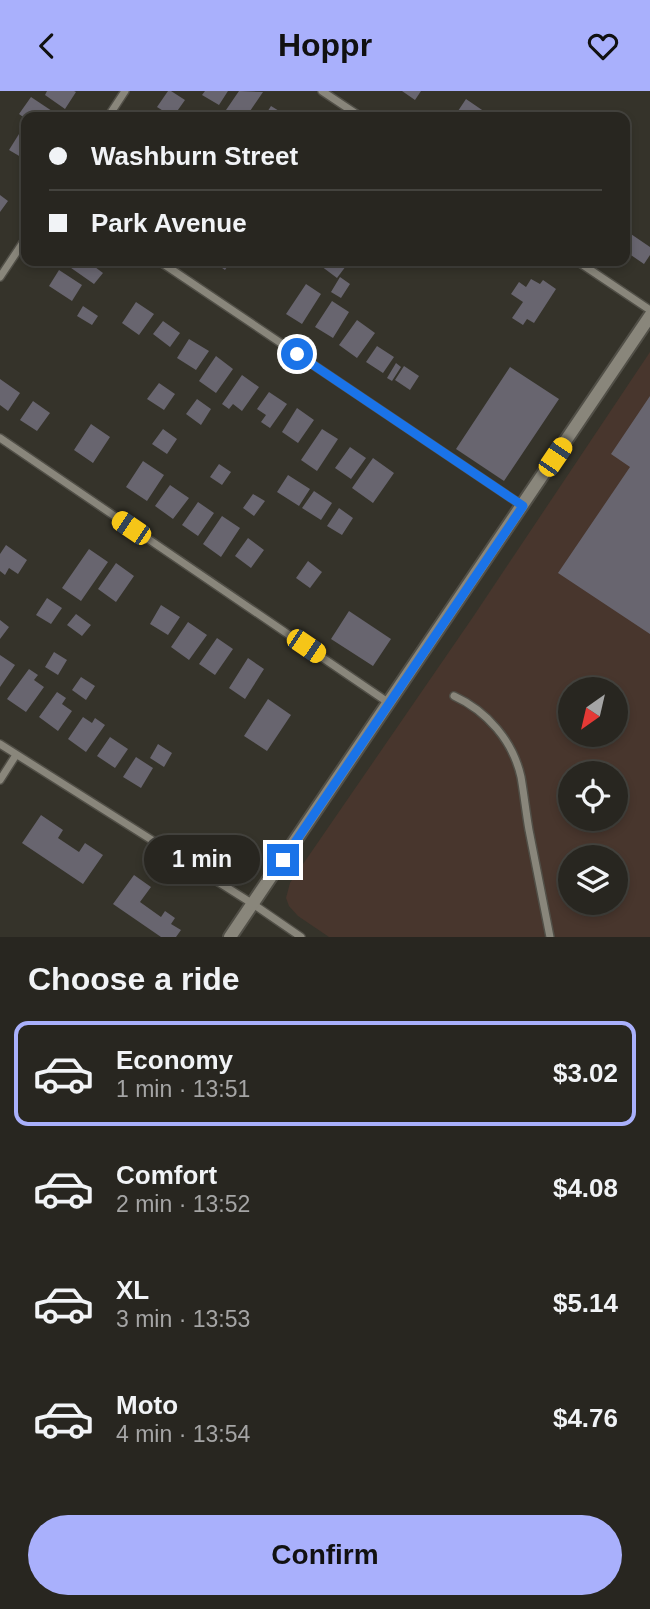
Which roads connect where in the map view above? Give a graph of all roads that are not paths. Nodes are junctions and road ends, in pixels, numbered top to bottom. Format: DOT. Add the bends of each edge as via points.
graph roads {
  1 [pos="125,91"];
  2 [pos="322,91"];
  3 [pos="111,112"];
  4 [pos="354,112"];
  5 [pos="21,246"];
  6 [pos="166,266"];
  7 [pos="584,266"];
  8 [pos="0,277"];
  9 [pos="650,310"];
  10 [pos="650,316"];
  11 [pos="0,439"];
  12 [pos="523,506"];
  13 [pos="454,696"];
  14 [pos="389,703"];
  15 [pos="0,744"];
  16 [pos="16,755"];
  17 [pos="0,780"];
  18 [pos="253,904"];
  19 [pos="230,937"];
  20 [pos="301,937"];
  21 [pos="550,937"];
  1 -- 3 [label="street"];
  2 -- 4 [label="street"];
  5 -- 8 [label="street"];
  6 -- 12 [label="street"];
  7 -- 9 [label="street"];
  10 -- 12 [label="street"];
  11 -- 14 [label="street"];
  12 -- 14 [label="street"];
  13 -- 21 [label="street" via="495,726 514,757"];
  14 -- 18 [label="street"];
  15 -- 16 [label="street"];
  16 -- 17 [label="street"];
  16 -- 18 [label="street"];
  18 -- 19 [label="street"];
  18 -- 20 [label="street"];
}
